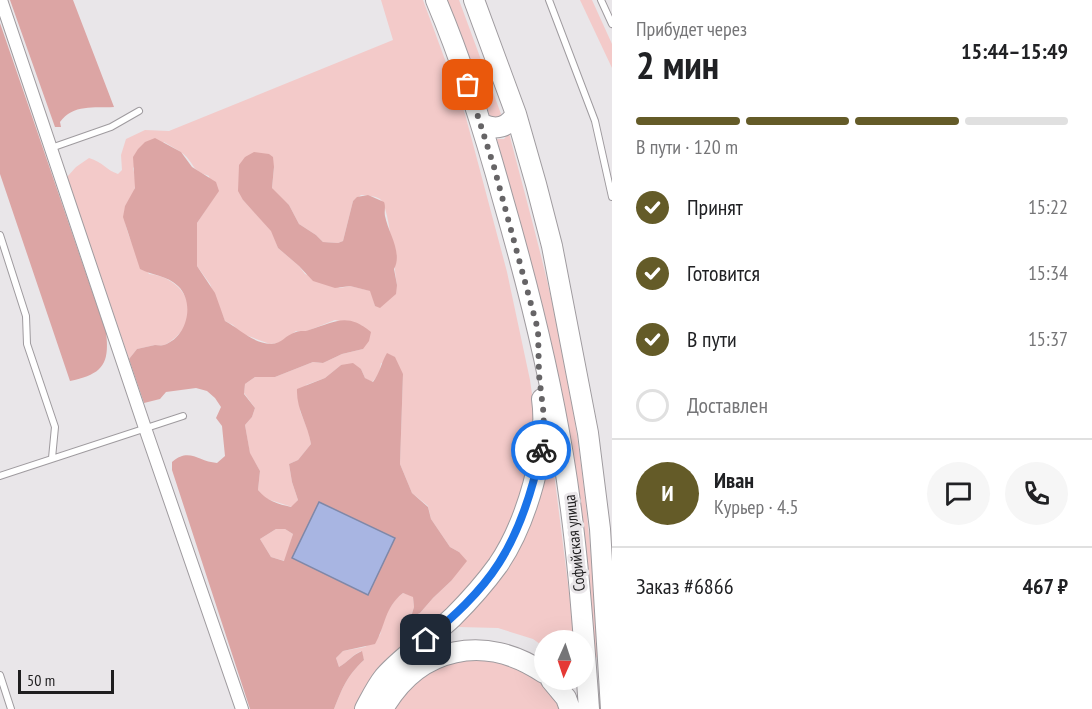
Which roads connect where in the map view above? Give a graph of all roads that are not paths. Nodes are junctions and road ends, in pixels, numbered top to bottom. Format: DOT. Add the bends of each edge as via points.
graph roads {
  1 [pos="1,0"];
  2 [pos="436,0"];
  3 [pos="474,0"];
  4 [pos="549,0"];
  5 [pos="601,0"];
  6 [pos="612,24"];
  7 [pos="139,111"];
  8 [pos="516,114"];
  9 [pos="482,124"];
  10 [pos="51,148"];
  11 [pos="612,197"];
  12 [pos="0,235"];
  13 [pos="538,330"];
  14 [pos="183,416"];
  15 [pos="145,428"];
  16 [pos="52,458"];
  17 [pos="0,476"];
  18 [pos="534,667"];
  19 [pos="0,675"];
  20 [pos="559,690"];
  21 [pos="611,705"];
  22 [pos="11,709"];
  23 [pos="242,709"];
  24 [pos="365,709"];
  25 [pos="383,709"];
  26 [pos="570,709"];
  27 [pos="589,709"];
  1 -- 10 [label="street"];
  2 -- 9 [label="main road, Софийская улица"];
  3 -- 8 [label="main road, Софийская улица"];
  4 -- 11 [label="lane" via="595,121"];
  5 -- 6 [label="lane"];
  7 -- 10 [label="lane" via="111,128"];
  8 -- 9 [label="main road" via="512,121 498,128"];
  8 -- 21 [label="main road, Софийская улица" via="552,246 588,433 600,529"];
  9 -- 13 [label="main road, Софийская улица"];
  10 -- 15 [label="street"];
  12 -- 16 [label="lane" via="26,316 27,344 56,427"];
  13 -- 24 [label="main road" via="543,440 530,492 510,543 483,585 453,617 383,678"];
  13 -- 27 [label="main road, Софийская улица" via="570,501"];
  14 -- 15 [label="lane"];
  15 -- 16 [label="lane"];
  15 -- 23 [label="street"];
  16 -- 17 [label="lane"];
  18 -- 25 [label="main road" via="504,654 472,649 440,656 404,679"];
  19 -- 22 [label="lane"];
  20 -- 26 [label="main road"];
}
